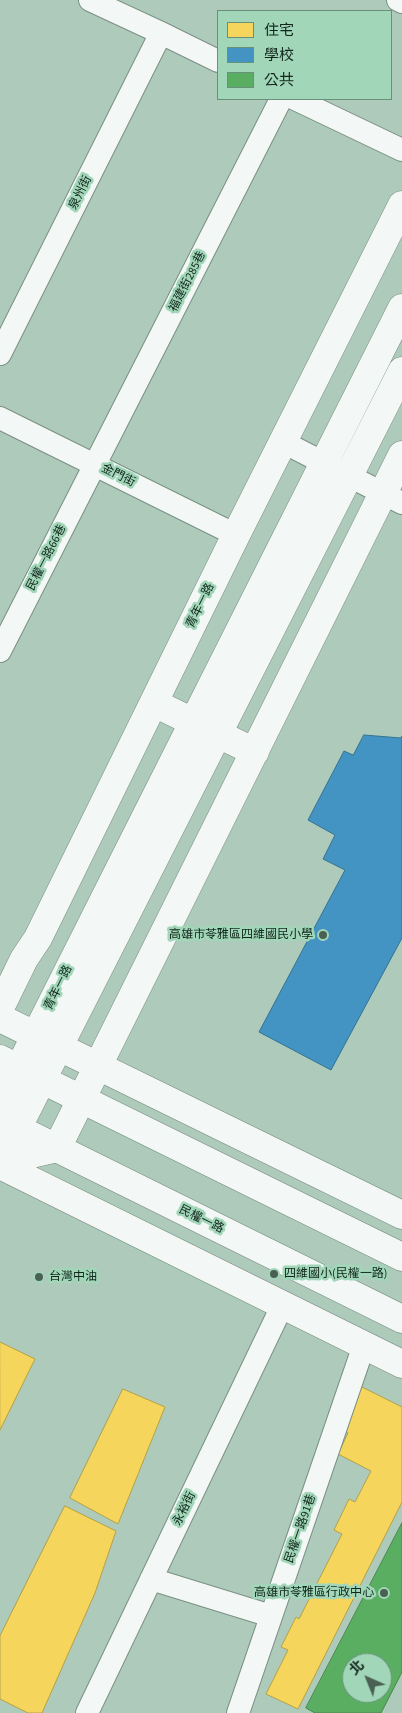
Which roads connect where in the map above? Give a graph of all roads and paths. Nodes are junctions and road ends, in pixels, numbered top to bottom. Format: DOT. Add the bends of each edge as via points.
graph roads {
  1 [pos="90,0"];
  2 [pos="398,0"];
  3 [pos="402,2"];
  4 [pos="161,33"];
  5 [pos="217,61"];
  6 [pos="280,100"];
  7 [pos="297,100"];
  8 [pos="402,150"];
  9 [pos="402,205"];
  10 [pos="402,308"];
  11 [pos="0,354"];
  12 [pos="402,371"];
  13 [pos="0,418"];
  14 [pos="283,442"];
  15 [pos="402,455"];
  16 [pos="324,463"];
  17 [pos="95,465"];
  18 [pos="349,475"];
  19 [pos="392,498"];
  20 [pos="236,535"];
  21 [pos="0,651"];
  22 [pos="154,703"];
  23 [pos="193,722"];
  24 [pos="218,734"];
  25 [pos="255,752"];
  26 [pos="0,1008"];
  27 [pos="0,1018"];
  28 [pos="47,1041"];
  29 [pos="98,1066"];
  30 [pos="20,1069"];
  31 [pos="81,1099"];
  32 [pos="0,1106"];
  33 [pos="9,1124"];
  34 [pos="57,1148"];
  35 [pos="0,1154"];
  36 [pos="0,1161"];
  37 [pos="0,1165"];
  38 [pos="402,1215"];
  39 [pos="402,1257"];
  40 [pos="283,1304"];
  41 [pos="402,1319"];
  42 [pos="364,1345"];
  43 [pos="402,1364"];
  44 [pos="152,1579"];
  45 [pos="271,1616"];
  46 [pos="88,1713"];
  47 [pos="238,1713"];
  1 -- 4 [label="street"];
  2 -- 3 [label="street"];
  4 -- 5 [label="street"];
  4 -- 11 [label="street, 泉州街"];
  6 -- 17 [label="street, 福建街285巷"];
  7 -- 8 [label="street"];
  9 -- 14 [label="street, 青年一路"];
  10 -- 16 [label="street, 青年一路"];
  12 -- 18 [label="street, 青年一路"];
  13 -- 17 [label="street, 金門街"];
  14 -- 16 [label="street"];
  14 -- 20 [label="street, 青年一路"];
  15 -- 19 [label="street"];
  16 -- 18 [label="street"];
  16 -- 23 [label="street, 青年一路"];
  17 -- 20 [label="street, 金門街"];
  17 -- 21 [label="street, 民權一路66巷"];
  18 -- 19 [label="street"];
  18 -- 24 [label="street, 青年一路"];
  19 -- 25 [label="street"];
  20 -- 22 [label="street, 青年一路"];
  22 -- 23 [label="street"];
  22 -- 26 [label="street, 青年一路"];
  23 -- 24 [label="street"];
  23 -- 28 [label="street, 青年一路"];
  24 -- 25 [label="street"];
  24 -- 28 [label="street, 青年一路"];
  25 -- 29 [label="street"];
  27 -- 28 [label="street"];
  28 -- 29 [label="street"];
  28 -- 30 [label="street, 青年一路"];
  29 -- 31 [label="street"];
  29 -- 38 [label="street"];
  30 -- 31 [label="street"];
  30 -- 32 [label="street, 青年一路"];
  30 -- 33 [label="street, 青年一路"];
  31 -- 34 [label="street"];
  31 -- 39 [label="street"];
  33 -- 34 [label="street, 民權一路"];
  33 -- 35 [label="street, 青年一路"];
  34 -- 36 [label="street"];
  34 -- 41 [label="street, 民權一路"];
  37 -- 40 [label="street"];
  40 -- 42 [label="street"];
  40 -- 44 [label="street, 永裕街"];
  42 -- 43 [label="street"];
  42 -- 45 [label="street, 民權一路91巷"];
  44 -- 45 [label="street"];
  44 -- 46 [label="street, 永裕街"];
  45 -- 47 [label="street, 民權一路91巷"];
}
